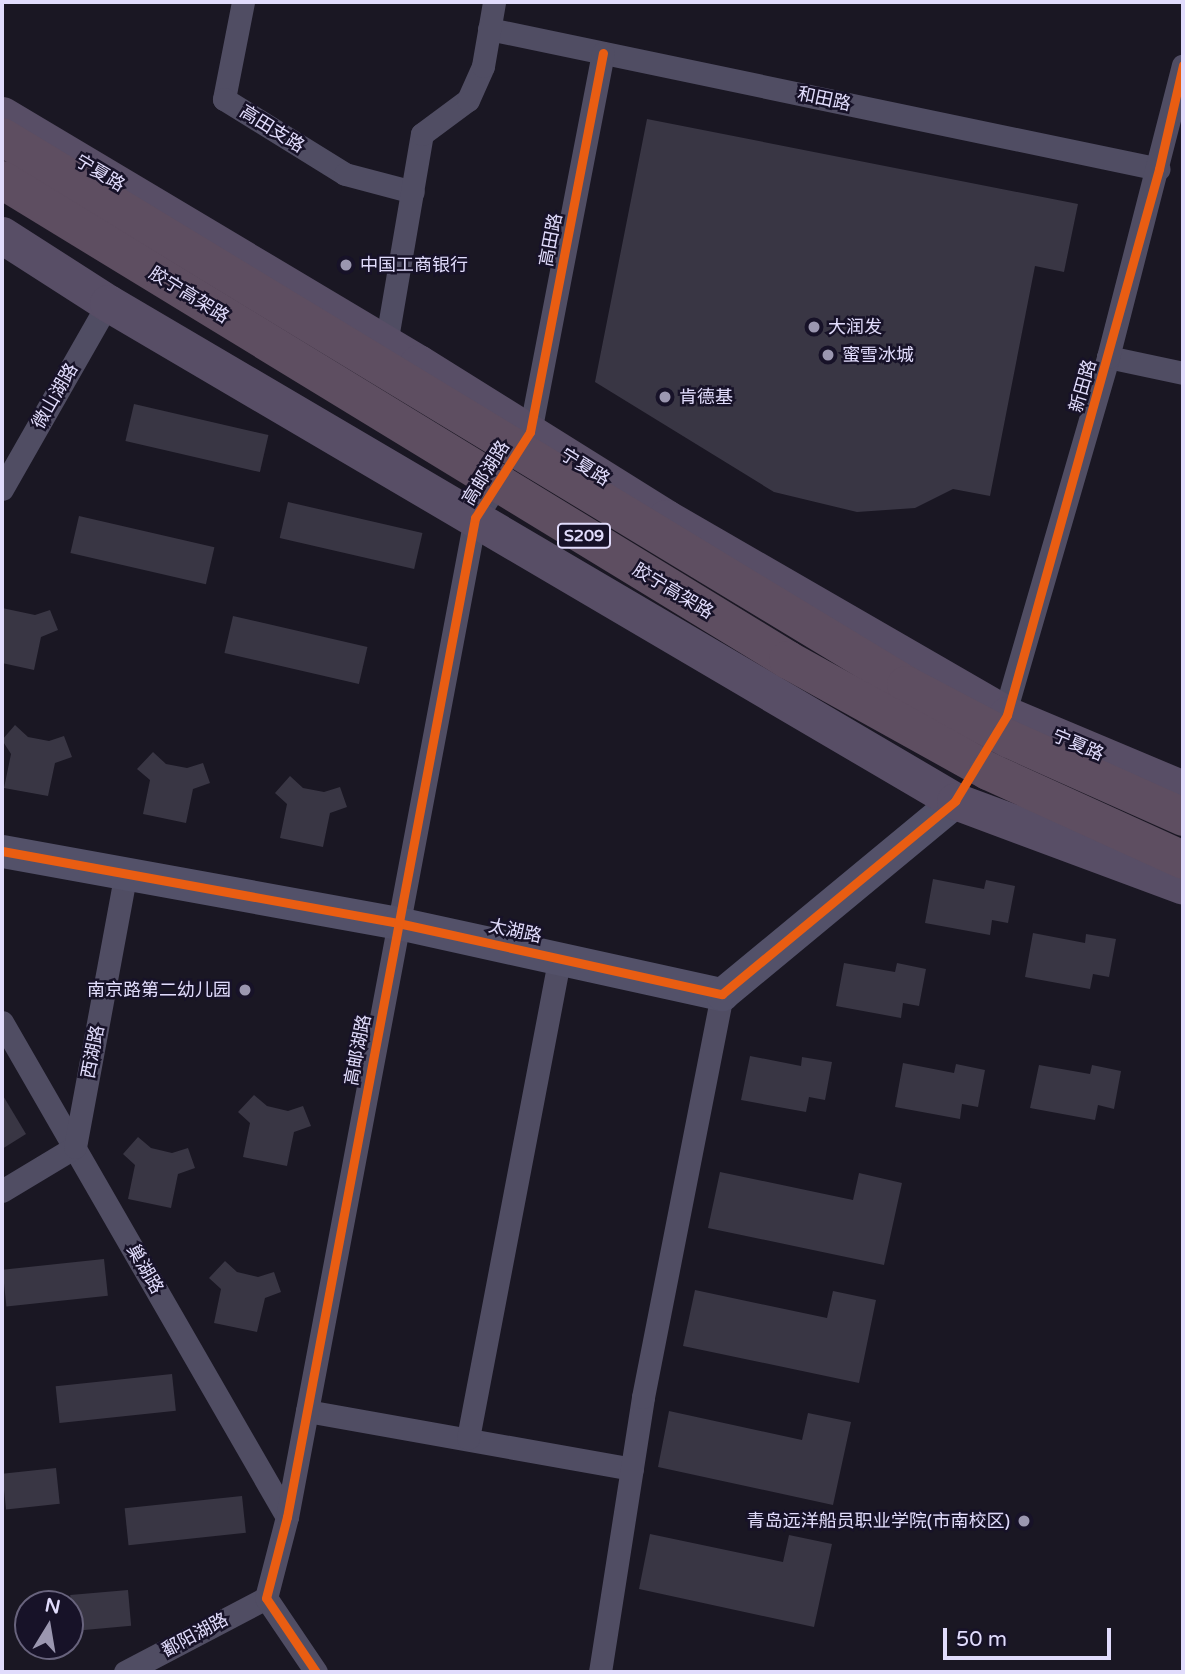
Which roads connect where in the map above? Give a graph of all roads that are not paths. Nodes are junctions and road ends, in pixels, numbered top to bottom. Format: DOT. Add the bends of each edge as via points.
graph roads {
  1 [pos="243,2"];
  2 [pos="494,2"];
  3 [pos="489,29"];
  4 [pos="603,52"];
  5 [pos="1183,65"];
  6 [pos="2,115"];
  7 [pos="2,137"];
  8 [pos="1159,169"];
  9 [pos="2,180"];
  10 [pos="413,192"];
  11 [pos="2,235"];
  12 [pos="108,303"];
  13 [pos="386,344"];
  14 [pos="1108,357"];
  15 [pos="1183,373"];
  16 [pos="530,432"];
  17 [pos="2,489"];
  18 [pos="475,518"];
  19 [pos="1007,715"];
  20 [pos="1183,789"];
  21 [pos="956,801"];
  22 [pos="1183,817"];
  23 [pos="2,852"];
  24 [pos="1183,860"];
  25 [pos="126,873"];
  26 [pos="1183,886"];
  27 [pos="398,923"];
  28 [pos="560,957"];
  29 [pos="722,993"];
  30 [pos="2,1022"];
  31 [pos="75,1147"];
  32 [pos="2,1191"];
  33 [pos="307,1411"];
  34 [pos="468,1438"];
  35 [pos="632,1469"];
  36 [pos="287,1517"];
  37 [pos="266,1598"];
  38 [pos="125,1672"];
  39 [pos="316,1672"];
  40 [pos="600,1672"];
  1 -- 10 [label="street, 高田支路" via="224,99 345,174"];
  2 -- 3 [label="street"];
  3 -- 4 [label="street, 和田路"];
  3 -- 10 [label="street" via="483,66 468,100 422,134"];
  4 -- 8 [label="street, 和田路"];
  4 -- 16 [label="street, 高田路"];
  5 -- 8 [label="street, 新田路"];
  6 -- 13 [label="main road, 宁夏路"];
  7 -- 22 [label="highway, 胶宁高架路 / S209, bridge" via="895,679 1009,739"];
  8 -- 14 [label="street, 新田路"];
  9 -- 24 [label="highway, 胶宁高架路 / S209, bridge" via="788,660 988,771"];
  10 -- 13 [label="street"];
  11 -- 12 [label="main road"];
  12 -- 17 [label="street, 微山湖路"];
  12 -- 18 [label="main road"];
  13 -- 16 [label="main road, 宁夏路"];
  14 -- 15 [label="street"];
  14 -- 19 [label="street, 新田路"];
  16 -- 18 [label="street, 高邮湖路"];
  16 -- 19 [label="main road, 宁夏路" via="666,518"];
  18 -- 21 [label="main road"];
  18 -- 27 [label="street, 高邮湖路"];
  19 -- 20 [label="main road, 宁夏路"];
  19 -- 21 [label="street, 新田路"];
  21 -- 26 [label="main road"];
  21 -- 29 [label="street"];
  23 -- 25 [label="street, 太湖路"];
  25 -- 27 [label="street, 太湖路"];
  25 -- 31 [label="street, 西湖路"];
  27 -- 28 [label="street, 太湖路"];
  27 -- 33 [label="street, 高邮湖路"];
  28 -- 29 [label="street, 太湖路"];
  28 -- 34 [label="street"];
  29 -- 35 [label="street"];
  30 -- 31 [label="street, 巢湖路"];
  31 -- 32 [label="street"];
  31 -- 36 [label="street, 巢湖路"];
  33 -- 34 [label="street"];
  33 -- 36 [label="street, 高邮湖路"];
  34 -- 35 [label="street"];
  35 -- 40 [label="street"];
  36 -- 37 [label="street, 高邮湖路"];
  37 -- 38 [label="street, 鄱阳湖路"];
  37 -- 39 [label="street"];
}
